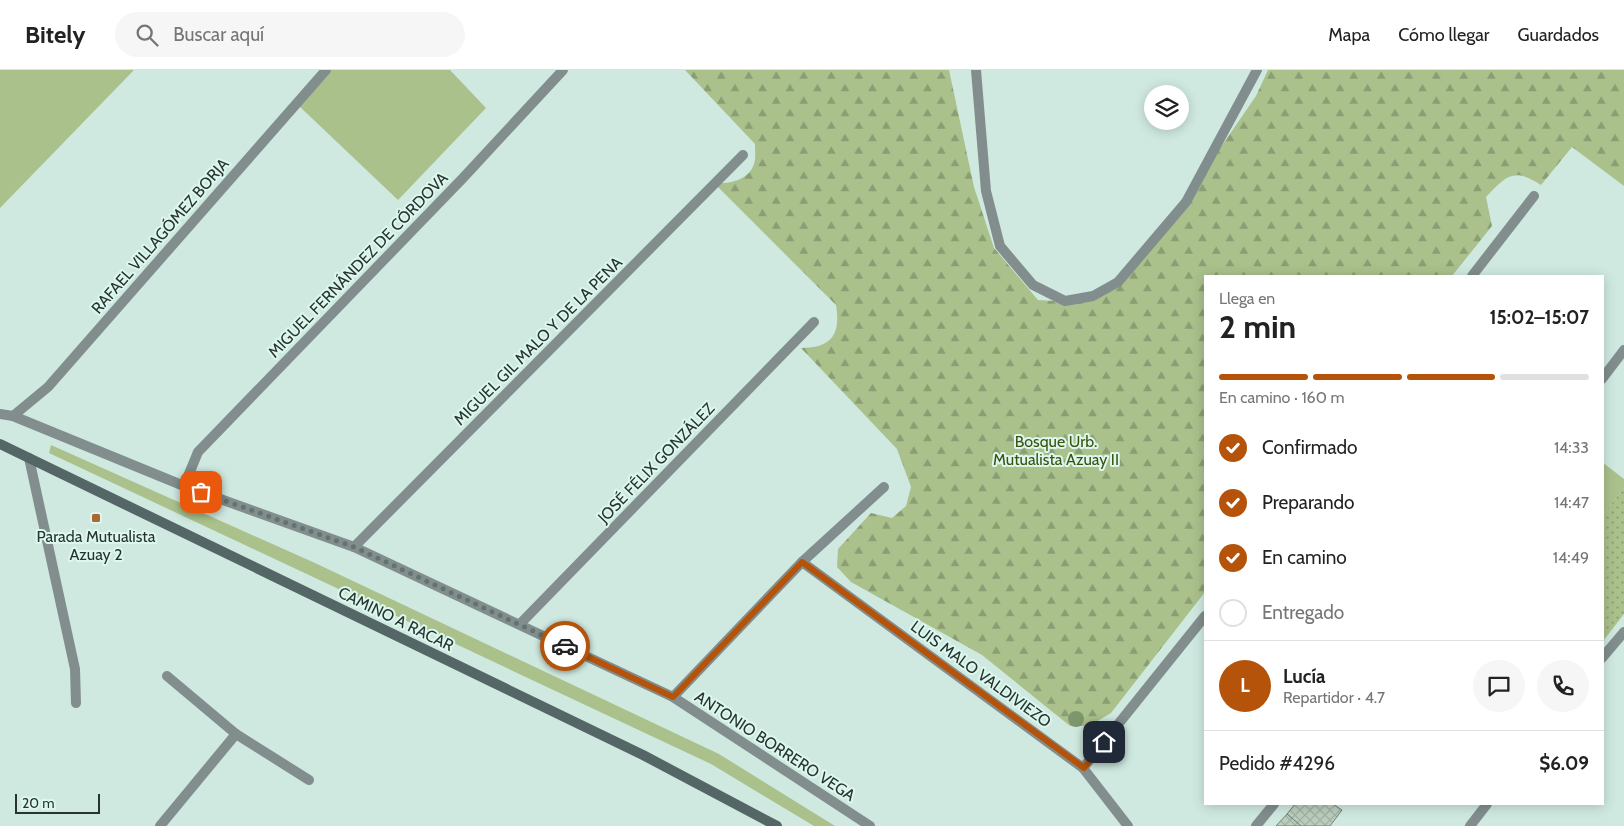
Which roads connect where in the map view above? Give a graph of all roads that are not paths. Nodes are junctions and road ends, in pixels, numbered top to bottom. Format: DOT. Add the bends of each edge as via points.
graph roads {
  1 [pos="326,70"];
  2 [pos="563,70"];
  3 [pos="976,70"];
  4 [pos="1258,70"];
  5 [pos="743,155"];
  6 [pos="1534,196"];
  7 [pos="1473,275"];
  8 [pos="814,322"];
  9 [pos="1624,350"];
  10 [pos="1604,376"];
  11 [pos="0,414"];
  12 [pos="13,416"];
  13 [pos="0,444"];
  14 [pos="29,458"];
  15 [pos="184,486"];
  16 [pos="884,487"];
  17 [pos="354,547"];
  18 [pos="802,562"];
  19 [pos="1204,617"];
  20 [pos="520,624"];
  21 [pos="1624,632"];
  22 [pos="1604,656"];
  23 [pos="167,676"];
  24 [pos="673,697"];
  25 [pos="76,703"];
  26 [pos="236,734"];
  27 [pos="1084,768"];
  28 [pos="309,780"];
  29 [pos="1273,805"];
  30 [pos="1486,805"];
  31 [pos="160,826"];
  32 [pos="777,826"];
  33 [pos="870,826"];
  34 [pos="1128,826"];
  35 [pos="1256,826"];
  36 [pos="1470,826"];
  1 -- 12 [label="street, RAFAEL VILLAGÓMEZ BORJA" via="48,387"];
  2 -- 15 [label="street, MIGUEL FERNÁNDEZ DE CÓRDOVA" via="198,452"];
  3 -- 4 [label="street" via="986,191 1000,246 1033,286 1065,301 1093,296 1118,282 1186,202"];
  5 -- 17 [label="street, MIGUEL GIL MALO Y DE LA PENA"];
  6 -- 7 [label="street"];
  8 -- 20 [label="street, JOSÉ FÉLIX GONZÁLEZ"];
  9 -- 10 [label="street"];
  11 -- 12 [label="street, ANTONIO BORRERO VEGA"];
  12 -- 15 [label="street, ANTONIO BORRERO VEGA"];
  13 -- 14 [label="street, CAMINO A RACAR"];
  14 -- 25 [label="street" via="75,669"];
  14 -- 32 [label="street, CAMINO A RACAR" via="634,751"];
  15 -- 17 [label="street, ANTONIO BORRERO VEGA"];
  16 -- 18 [label="street"];
  17 -- 20 [label="street, ANTONIO BORRERO VEGA"];
  18 -- 24 [label="street"];
  18 -- 27 [label="street, LUIS MALO VALDIVIEZO"];
  19 -- 27 [label="street"];
  20 -- 24 [label="street, ANTONIO BORRERO VEGA"];
  21 -- 22 [label="street"];
  23 -- 26 [label="street"];
  24 -- 33 [label="street, ANTONIO BORRERO VEGA"];
  26 -- 28 [label="street"];
  26 -- 31 [label="street"];
  27 -- 34 [label="street, LUIS MALO VALDIVIEZO"];
  29 -- 35 [label="street"];
  30 -- 36 [label="street"];
}
